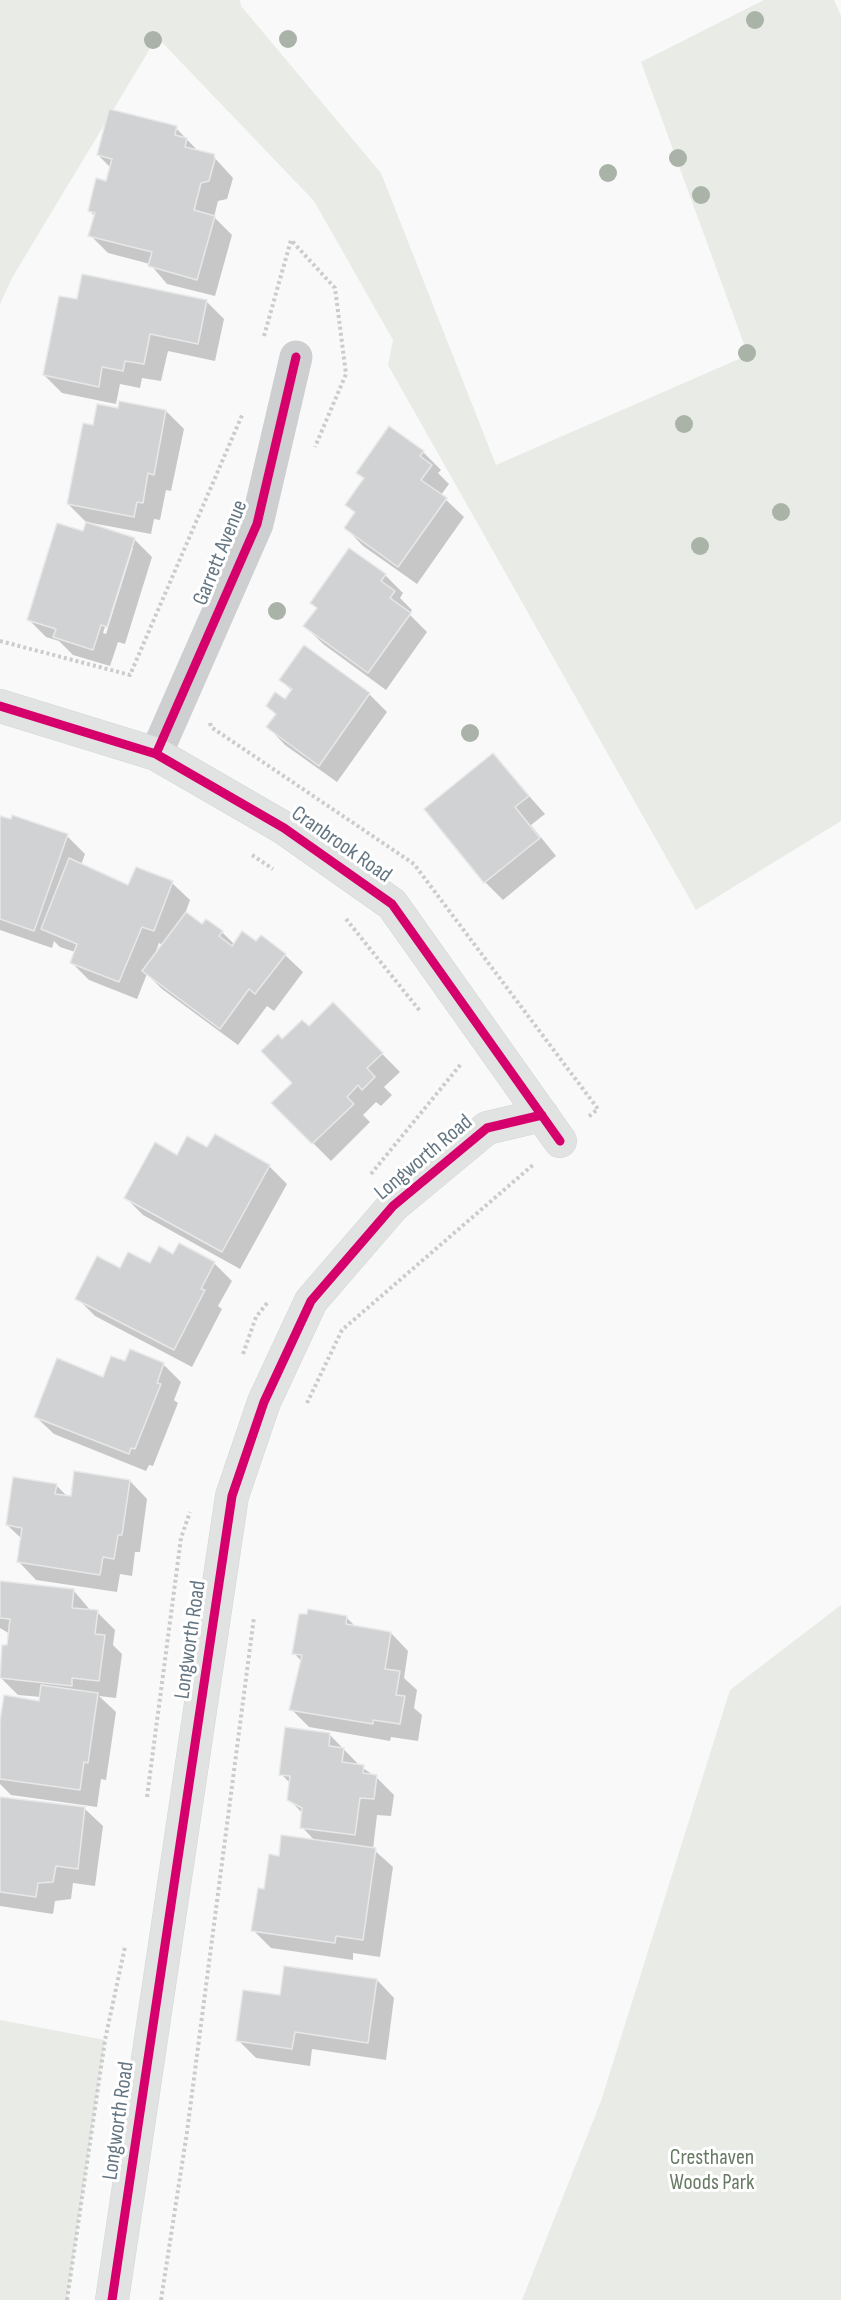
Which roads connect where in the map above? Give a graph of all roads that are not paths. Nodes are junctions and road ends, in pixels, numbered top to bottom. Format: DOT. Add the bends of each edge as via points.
graph roads {
  1 [pos="296,357"];
  2 [pos="0,706"];
  3 [pos="156,754"];
  4 [pos="551,1128"];
  5 [pos="112,2300"];
  1 -- 3 [label="street, Garrett Avenue" via="257,524"];
  2 -- 3 [label="street, Cranbrook Road"];
  3 -- 4 [label="street, Cranbrook Road" via="284,828 392,904"];
  4 -- 5 [label="street, Longworth Road" via="487,1128 393,1206 311,1301 264,1402 232,1497"];
}
